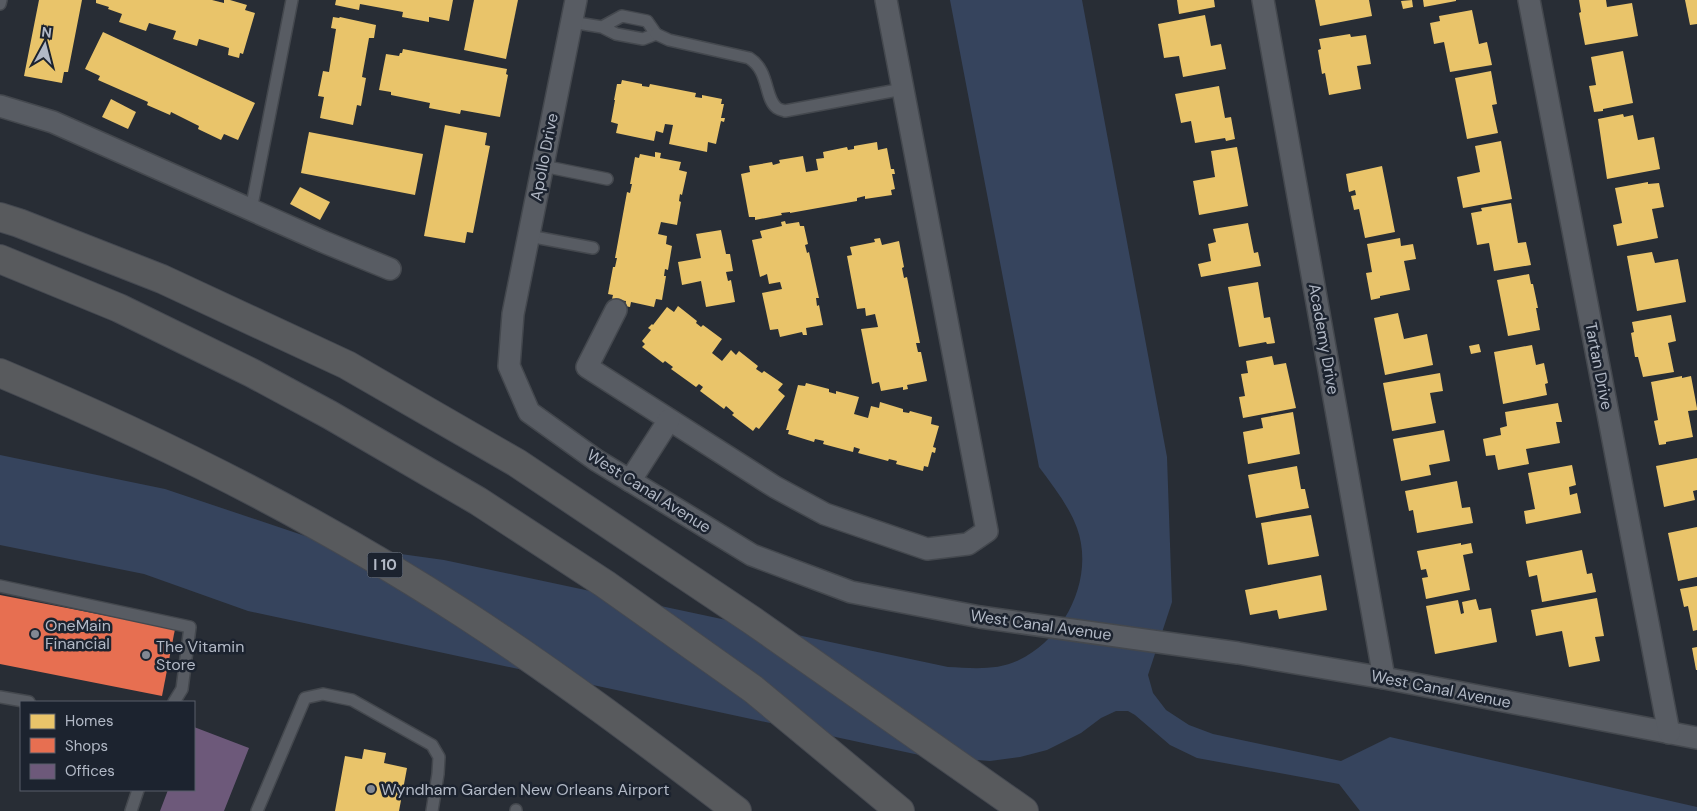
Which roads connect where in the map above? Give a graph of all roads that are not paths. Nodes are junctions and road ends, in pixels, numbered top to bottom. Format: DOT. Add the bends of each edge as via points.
graph roads {
  1 [pos="1,0"];
  2 [pos="292,0"];
  3 [pos="576,0"];
  4 [pos="886,0"];
  5 [pos="1263,0"];
  6 [pos="1529,0"];
  7 [pos="0,4"];
  8 [pos="571,22"];
  9 [pos="602,27"];
  10 [pos="656,34"];
  11 [pos="903,89"];
  12 [pos="0,106"];
  13 [pos="542,166"];
  14 [pos="607,179"];
  15 [pos="251,210"];
  16 [pos="0,217"];
  17 [pos="529,236"];
  18 [pos="593,248"];
  19 [pos="0,259"];
  20 [pos="390,269"];
  21 [pos="616,310"];
  22 [pos="513,314"];
  23 [pos="0,373"];
  24 [pos="669,420"];
  25 [pos="630,481"];
  26 [pos="0,586"];
  27 [pos="1384,678"];
  28 [pos="0,697"];
  29 [pos="23,701"];
  30 [pos="175,701"];
  31 [pos="1669,733"];
  32 [pos="1697,738"];
  33 [pos="138,791"];
  34 [pos="1022,810"];
  35 [pos="131,811"];
  36 [pos="257,811"];
  37 [pos="432,811"];
  38 [pos="737,811"];
  39 [pos="900,811"];
  1 -- 7 [label="lane"];
  2 -- 15 [label="lane"];
  3 -- 8 [label="street, Apollo Drive"];
  4 -- 11 [label="street"];
  5 -- 27 [label="street, Academy Drive"];
  6 -- 31 [label="street, Tartan Drive"];
  8 -- 9 [label="lane"];
  8 -- 13 [label="street, Apollo Drive"];
  9 -- 10 [label="lane" via="616,34 643,39"];
  9 -- 10 [label="lane" via="622,16 647,21"];
  10 -- 11 [label="lane" via="756,62 772,101 785,111"];
  11 -- 24 [label="street" via="987,531 968,544 927,550 825,514 775,487"];
  12 -- 15 [label="street" via="53,122"];
  13 -- 14 [label="lane"];
  13 -- 17 [label="street, Apollo Drive"];
  15 -- 20 [label="street"];
  16 -- 34 [label="highway" via="162,279 347,365 517,463 762,627"];
  17 -- 18 [label="lane"];
  17 -- 22 [label="street, Apollo Drive"];
  19 -- 39 [label="highway" via="189,341 330,415 478,501 605,584 753,689"];
  21 -- 24 [label="street" via="587,367"];
  22 -- 25 [label="street, West Canal Avenue" via="509,366 529,412"];
  23 -- 38 [label="highway, I 10" via="222,476 403,576 608,713"];
  24 -- 25 [label="street"];
  25 -- 27 [label="street, West Canal Avenue" via="752,555 850,592 980,617 1238,653"];
  26 -- 30 [label="lane" via="190,627 182,689"];
  27 -- 31 [label="street, West Canal Avenue"];
  28 -- 29 [label="lane"];
  31 -- 32 [label="street, West Canal Avenue"];
  33 -- 35 [label="lane"];
  36 -- 37 [label="lane" via="305,698 323,694 352,700 432,744 439,757"];
}
